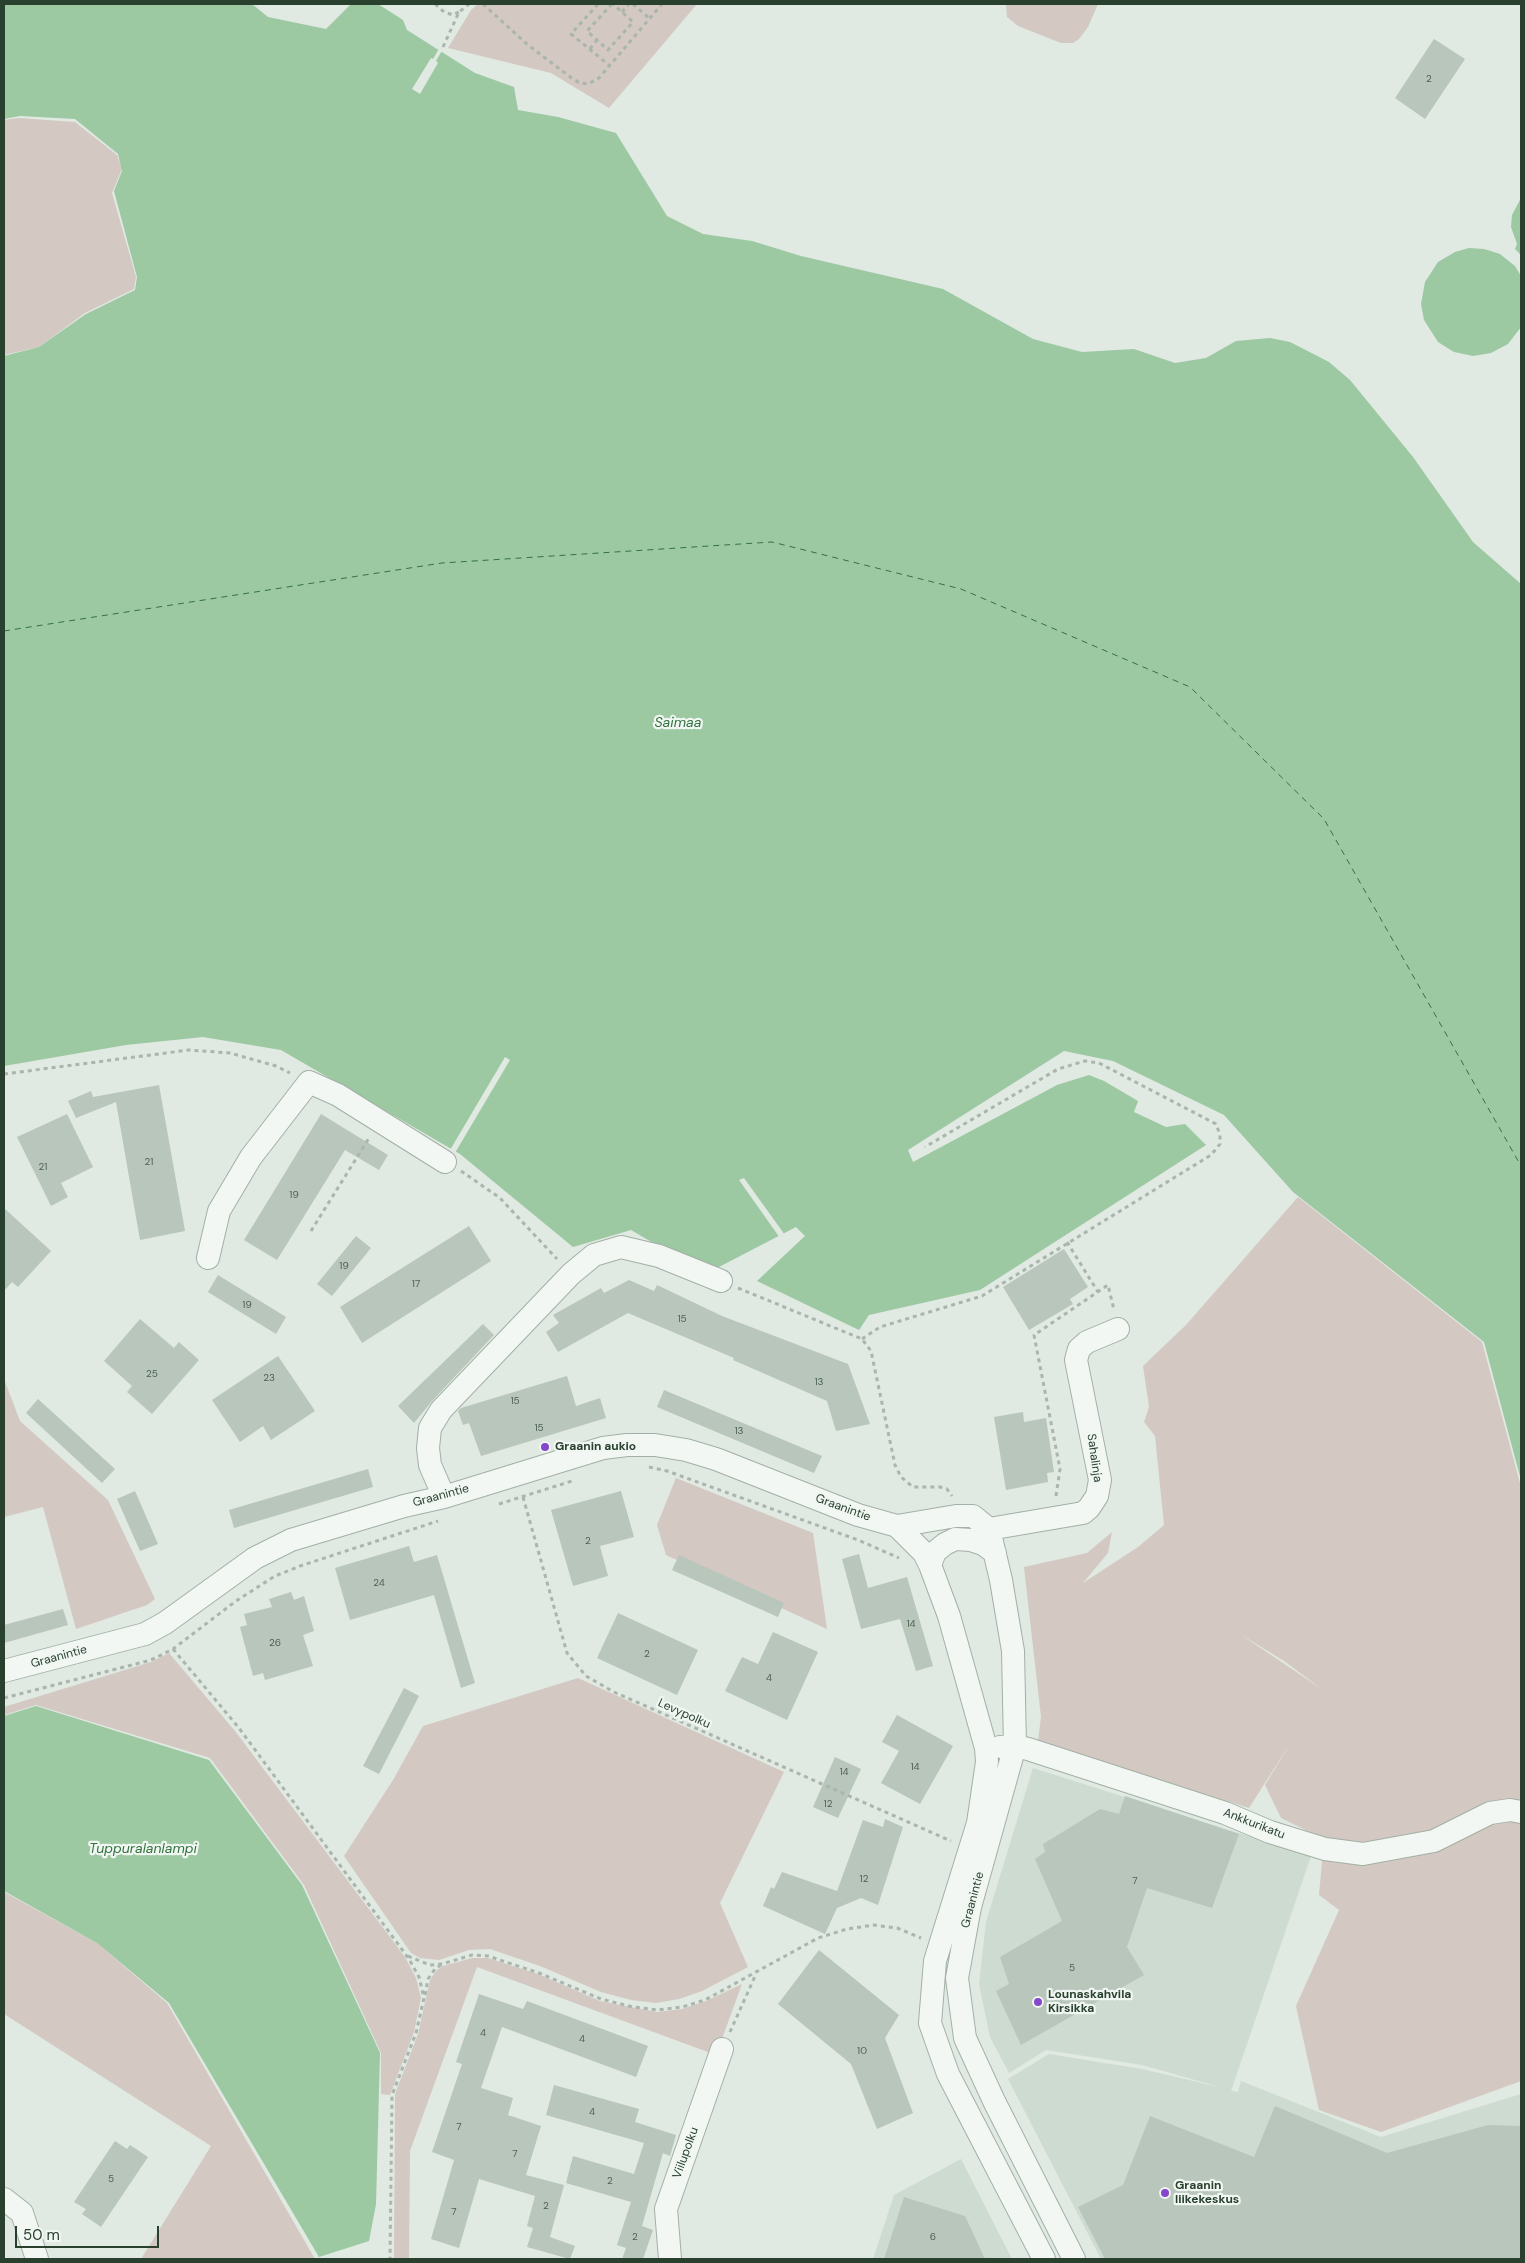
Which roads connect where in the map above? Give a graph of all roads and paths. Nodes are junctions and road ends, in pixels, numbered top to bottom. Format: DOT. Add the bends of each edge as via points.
graph roads {
  1 [pos="435,4"];
  2 [pos="469,4"];
  3 [pos="483,4"];
  4 [pos="598,4"];
  5 [pos="612,4"];
  6 [pos="631,4"];
  7 [pos="662,4"];
  8 [pos="459,12"];
  9 [pos="622,12"];
  10 [pos="649,18"];
  11 [pos="597,40"];
  12 [pos="442,47"];
  13 [pos="590,49"];
  14 [pos="609,65"];
  15 [pos="4,1074"];
  16 [pos="309,1082"];
  17 [pos="379,1121"];
  18 [pos="925,1147"];
  19 [pos="445,1162"];
  20 [pos="311,1231"];
  21 [pos="1067,1242"];
  22 [pos="208,1258"];
  23 [pos="571,1274"];
  24 [pos="721,1281"];
  25 [pos="1098,1292"];
  26 [pos="1118,1329"];
  27 [pos="862,1339"];
  28 [pos="640,1466"];
  29 [pos="579,1479"];
  30 [pos="444,1497"];
  31 [pos="523,1497"];
  32 [pos="1054,1499"];
  33 [pos="953,1501"];
  34 [pos="497,1504"];
  35 [pos="444,1519"];
  36 [pos="897,1526"];
  37 [pos="989,1529"];
  38 [pos="995,1553"];
  39 [pos="904,1563"];
  40 [pos="930,1565"];
  41 [pos="173,1649"];
  42 [pos="4,1671"];
  43 [pos="4,1698"];
  44 [pos="1015,1746"];
  45 [pos="986,1748"];
  46 [pos="1521,1812"];
  47 [pos="954,1832"];
  48 [pos="921,1938"];
  49 [pos="407,1956"];
  50 [pos="442,1964"];
  51 [pos="756,1973"];
  52 [pos="424,1998"];
  53 [pos="722,2049"];
  54 [pos="4,2199"];
  55 [pos="36,2259"];
  56 [pos="390,2259"];
  57 [pos="670,2259"];
  58 [pos="1044,2259"];
  59 [pos="1074,2259"];
  1 -- 8 [label="path" via="453,15"];
  2 -- 8 [label="path"];
  3 -- 14 [label="path" via="528,45 580,83 588,84 599,78"];
  4 -- 13 [label="path" via="572,34"];
  5 -- 9 [label="path"];
  5 -- 11 [label="path" via="587,31"];
  6 -- 9 [label="path"];
  6 -- 10 [label="path"];
  7 -- 10 [label="path"];
  8 -- 12 [label="path"];
  9 -- 11 [label="path" via="633,22 608,50"];
  10 -- 14 [label="path"];
  11 -- 13 [label="path"];
  13 -- 14 [label="path"];
  15 -- 16 [label="path" via="189,1050 230,1053 276,1066"];
  16 -- 17 [label="street" via="338,1095"];
  16 -- 22 [label="street" via="252,1157 219,1211"];
  17 -- 19 [label="street"];
  17 -- 20 [label="path"];
  18 -- 21 [label="path" via="1058,1069 1085,1062 1099,1063 1216,1124 1220,1144 1211,1155"];
  19 -- 23 [label="path" via="500,1198"];
  21 -- 25 [label="path"];
  21 -- 27 [label="path" via="982,1296 880,1327"];
  23 -- 24 [label="street" via="594,1255 621,1247 659,1256"];
  23 -- 30 [label="street" via="441,1410 430,1428 430,1464"];
  24 -- 27 [label="path"];
  25 -- 26 [label="path" via="1108,1285"];
  25 -- 32 [label="path" via="1034,1335 1060,1469 1058,1493"];
  26 -- 37 [label="street, Sahalinja" via="1087,1342 1076,1360 1100,1480 1097,1496 1083,1513"];
  27 -- 33 [label="path" via="871,1351 895,1465 913,1487 940,1487 951,1493"];
  28 -- 39 [label="path" via="666,1471 858,1540"];
  29 -- 31 [label="path"];
  30 -- 36 [label="street, Graanintie" via="603,1448 656,1446 716,1459 858,1515"];
  30 -- 42 [label="street, Graanintie" via="291,1540 255,1558 166,1623 145,1634"];
  31 -- 34 [label="path"];
  31 -- 47 [label="path, Levypolku" via="567,1653 586,1676 614,1692 952,1841"];
  35 -- 41 [label="path" via="276,1576 236,1601"];
  36 -- 37 [label="street, Graanintie" via="973,1516"];
  36 -- 40 [label="street, Graanintie" via="924,1553"];
  37 -- 38 [label="street, Graanintie"];
  38 -- 40 [label="street" via="983,1544 956,1539 935,1552"];
  38 -- 44 [label="street, Graanintie" via="1013,1652"];
  40 -- 45 [label="street, Graanintie" via="950,1616"];
  41 -- 43 [label="path" via="151,1660"];
  41 -- 49 [label="path" via="239,1728"];
  44 -- 45 [label="street, Ankkurikatu"];
  44 -- 46 [label="street, Ankkurikatu" via="1216,1810 1270,1832 1325,1849 1363,1854 1434,1841 1490,1813"];
  44 -- 59 [label="street, Graanintie" via="970,1907 957,1978 965,2038"];
  45 -- 58 [label="street, Graanintie" via="985,1786 978,1823 935,1961 930,2023 948,2074"];
  48 -- 51 [label="path" via="897,1928 874,1925 847,1929 818,1938"];
  49 -- 50 [label="path" via="425,1964"];
  49 -- 52 [label="path" via="419,1977"];
  50 -- 51 [label="path" via="472,1955 488,1956 539,1973 601,2000 657,2010 705,2000"];
  50 -- 52 [label="path" via="428,1979"];
  51 -- 53 [label="path"];
  52 -- 56 [label="path" via="416,2033 392,2095"];
  53 -- 57 [label="street, Viilupolku" via="666,2209"];
  54 -- 55 [label="street" via="22,2213"];
}
